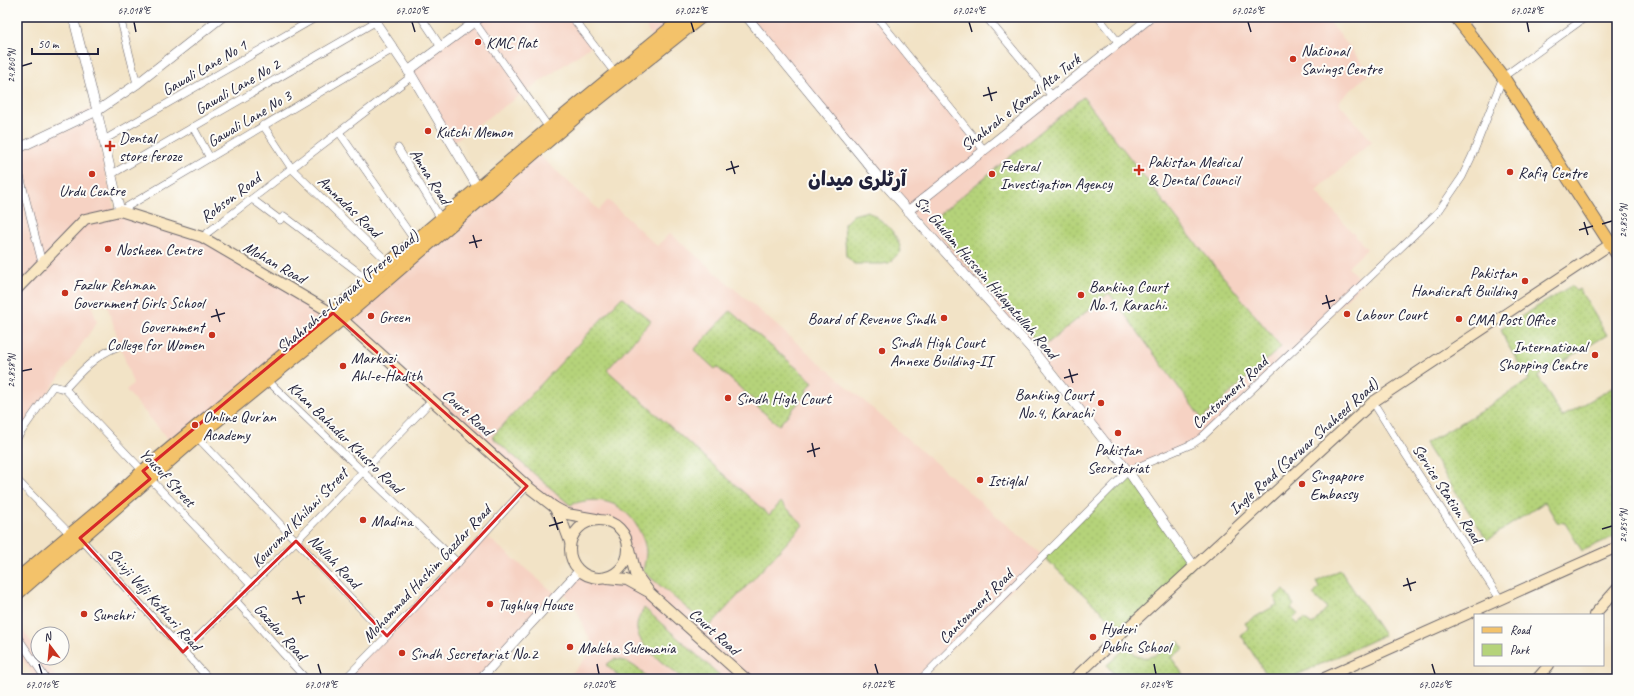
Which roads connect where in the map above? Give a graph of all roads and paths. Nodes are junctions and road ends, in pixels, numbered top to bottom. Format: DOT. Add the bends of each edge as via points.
graph roads {
  1 [pos="73,17"];
  2 [pos="120,17"];
  3 [pos="222,17"];
  4 [pos="318,17"];
  5 [pos="421,17"];
  6 [pos="572,17"];
  7 [pos="684,17"];
  8 [pos="701,17"];
  9 [pos="747,17"];
  10 [pos="877,17"];
  11 [pos="986,17"];
  12 [pos="1098,17"];
  13 [pos="1152,17"];
  14 [pos="1586,17"];
  15 [pos="374,19"];
  16 [pos="476,19"];
  17 [pos="1463,20"];
  18 [pos="1119,43"];
  19 [pos="441,47"];
  20 [pos="393,49"];
  21 [pos="410,73"];
  22 [pos="615,74"];
  23 [pos="1503,77"];
  24 [pos="137,84"];
  25 [pos="1052,96"];
  26 [pos="97,111"];
  27 [pos="263,125"];
  28 [pos="193,127"];
  29 [pos="549,128"];
  30 [pos="339,132"];
  31 [pos="104,140"];
  32 [pos="398,148"];
  33 [pos="17,149"];
  34 [pos="984,150"];
  35 [pos="210,158"];
  36 [pos="17,164"];
  37 [pos="292,169"];
  38 [pos="112,174"];
  39 [pos="478,188"];
  40 [pos="252,198"];
  41 [pos="120,211"];
  42 [pos="908,211"];
  43 [pos="441,219"];
  44 [pos="202,237"];
  45 [pos="415,241"];
  46 [pos="1615,248"];
  47 [pos="42,263"];
  48 [pos="389,264"];
  49 [pos="370,281"];
  50 [pos="17,289"];
  51 [pos="337,316"];
  52 [pos="117,347"];
  53 [pos="267,380"];
  54 [pos="65,389"];
  55 [pos="432,400"];
  56 [pos="1373,402"];
  57 [pos="197,437"];
  58 [pos="17,438"];
  59 [pos="1128,471"];
  60 [pos="362,472"];
  61 [pos="146,475"];
  62 [pos="17,480"];
  63 [pos="527,486"];
  64 [pos="554,507"];
  65 [pos="601,520"];
  66 [pos="75,536"];
  67 [pos="296,541"];
  68 [pos="570,542"];
  69 [pos="629,545"];
  70 [pos="1617,547"];
  71 [pos="458,563"];
  72 [pos="1194,566"];
  73 [pos="579,571"];
  74 [pos="607,578"];
  75 [pos="17,579"];
  76 [pos="251,585"];
  77 [pos="1617,589"];
  78 [pos="650,593"];
  79 [pos="17,594"];
  80 [pos="1500,599"];
  81 [pos="236,601"];
  82 [pos="1595,614"];
  83 [pos="17,636"];
  84 [pos="387,636"];
  85 [pos="183,652"];
  86 [pos="1548,666"];
  87 [pos="46,679"];
  88 [pos="209,679"];
  89 [pos="306,679"];
  90 [pos="345,679"];
  91 [pos="480,679"];
  92 [pos="746,679"];
  93 [pos="921,679"];
  94 [pos="1074,679"];
  95 [pos="1322,679"];
  96 [pos="1537,679"];
  1 -- 26 [label="street"];
  2 -- 24 [label="street"];
  3 -- 24 [label="street"];
  4 -- 31 [label="street, Gawali Lane No 1"];
  5 -- 19 [label="street"];
  6 -- 22 [label="street"];
  7 -- 22 [label="main road, Shahrah-e-Liaquat (Frere Road)"];
  8 -- 51 [label="main road, Shahrah-e-Liaquat (Frere Road)" via="576,117"];
  9 -- 42 [label="street, Sir Ghulam Hussain Hidayatullah Road"];
  10 -- 34 [label="street"];
  11 -- 25 [label="street"];
  12 -- 18 [label="street"];
  13 -- 18 [label="street, Shahrah e Kamal Ata Turk"];
  14 -- 23 [label="street"];
  15 -- 20 [label="street"];
  15 -- 28 [label="street, Gawali Lane No 2"];
  16 -- 19 [label="street, Robson Road"];
  16 -- 29 [label="street"];
  17 -- 23 [label="main road"];
  18 -- 25 [label="street, Shahrah e Kamal Ata Turk"];
  19 -- 21 [label="street, Robson Road"];
  20 -- 21 [label="street"];
  20 -- 27 [label="street, Gawali Lane No 3"];
  21 -- 30 [label="street, Robson Road"];
  21 -- 39 [label="street"];
  22 -- 29 [label="main road, Shahrah-e-Liaquat (Frere Road)"];
  23 -- 46 [label="main road"];
  23 -- 59 [label="street, Cantonment Road" via="1462,177 1438,212 1201,438"];
  24 -- 26 [label="street"];
  25 -- 34 [label="street, Shahrah e Kamal Ata Turk"];
  26 -- 31 [label="street"];
  26 -- 33 [label="street"];
  27 -- 35 [label="street, Gawali Lane No 3"];
  27 -- 37 [label="street, Amnadas Road"];
  28 -- 35 [label="street"];
  28 -- 38 [label="street, Gawali Lane No 2"];
  29 -- 39 [label="main road, Shahrah-e-Liaquat (Frere Road)"];
  30 -- 37 [label="street, Robson Road"];
  30 -- 45 [label="street"];
  31 -- 38 [label="street"];
  32 -- 43 [label="street, Amna Road"];
  34 -- 42 [label="street, Shahrah e Kamal Ata Turk"];
  35 -- 41 [label="street, Gawali Lane No 3"];
  36 -- 47 [label="street"];
  37 -- 40 [label="street, Robson Road"];
  37 -- 48 [label="street, Amnadas Road"];
  38 -- 41 [label="street"];
  39 -- 43 [label="main road, Shahrah-e-Liaquat (Frere Road)"];
  40 -- 44 [label="street, Robson Road"];
  40 -- 49 [label="street" via="280,220 284,216"];
  41 -- 44 [label="main road, Robson Road"];
  41 -- 47 [label="main road, Robson Road" via="85,218"];
  42 -- 59 [label="street, Sir Ghulam Hussain Hidayatullah Road" via="1035,353"];
  43 -- 45 [label="main road, Shahrah-e-Liaquat (Frere Road)"];
  44 -- 51 [label="main road, Mohan Road"];
  45 -- 48 [label="main road, Shahrah-e-Liaquat (Frere Road)"];
  46 -- 56 [label="main road, Ingle Road (Sarwar Shaheed Road)"];
  47 -- 50 [label="main road, Robson Road"];
  48 -- 49 [label="main road, Shahrah-e-Liaquat (Frere Road)"];
  49 -- 51 [label="main road, Shahrah-e-Liaquat (Frere Road)"];
  51 -- 53 [label="main road, Shahrah-e-Liaquat (Frere Road)"];
  51 -- 55 [label="main road, Court Road"];
  51 -- 61 [label="main road, Shahrah-e-Liaquat (Frere Road)"];
  52 -- 54 [label="street" via="91,363"];
  53 -- 57 [label="main road, Shahrah-e-Liaquat (Frere Road)"];
  53 -- 60 [label="street, Khan Bahadur Khusro Road"];
  54 -- 58 [label="street" via="53,386"];
  54 -- 61 [label="street, Yousuf Street"];
  55 -- 60 [label="street, Kourumal Khilani Street"];
  55 -- 63 [label="main road, Court Road"];
  56 -- 72 [label="main road, Ingle Road (Sarwar Shaheed Road)"];
  56 -- 80 [label="street, Service Station Road"];
  57 -- 61 [label="main road, Shahrah-e-Liaquat (Frere Road)"];
  57 -- 67 [label="street, Nallah Road"];
  59 -- 72 [label="street, Sir Ghulam Hussain Hidayatullah Road"];
  59 -- 93 [label="street, Cantonment Road"];
  60 -- 67 [label="street, Kourumal Khilani Street"];
  60 -- 71 [label="street, Khan Bahadur Khusro Road"];
  61 -- 66 [label="main road, Shahrah-e-Liaquat (Frere Road)" via="116,496"];
  61 -- 76 [label="street, Yousuf Street"];
  62 -- 66 [label="street, Shivji Velji Kothari Road"];
  63 -- 64 [label="main road, Court Road"];
  63 -- 71 [label="street, Mohammad Hashim Gazdar Road"];
  64 -- 65 [label="main road" via="567,514"];
  64 -- 68 [label="main road, Court Road"];
  65 -- 68 [label="main road" via="589,522 577,529"];
  65 -- 69 [label="main road" via="614,523 622,530"];
  66 -- 75 [label="main road, Shahrah-e-Liaquat (Frere Road)"];
  66 -- 79 [label="main road, Shahrah-e-Liaquat (Frere Road)"];
  66 -- 85 [label="street, Shivji Velji Kothari Road"];
  67 -- 76 [label="street, Kourumal Khilani Street"];
  67 -- 84 [label="street, Nallah Road"];
  68 -- 73 [label="main road" via="569,552"];
  69 -- 74 [label="main road" via="625,563 621,569"];
  69 -- 78 [label="main road, Court Road" via="636,574"];
  70 -- 80 [label="main road"];
  71 -- 84 [label="street, Mohammad Hashim Gazdar Road"];
  72 -- 94 [label="main road, Ingle Road (Sarwar Shaheed Road)"];
  73 -- 74 [label="main road" via="588,577"];
  73 -- 91 [label="street"];
  74 -- 78 [label="main road" via="627,580"];
  76 -- 81 [label="street, Kourumal Khilani Street"];
  77 -- 82 [label="main road"];
  78 -- 92 [label="main road, Court Road"];
  80 -- 95 [label="main road"];
  81 -- 85 [label="street, Kourumal Khilani Street"];
  81 -- 89 [label="street, Gazdar Road"];
  83 -- 87 [label="street"];
  84 -- 90 [label="street, Mohammad Hashim Gazdar Road"];
  85 -- 88 [label="street, Shivji Velji Kothari Road"];
  86 -- 96 [label="main road"];
}
